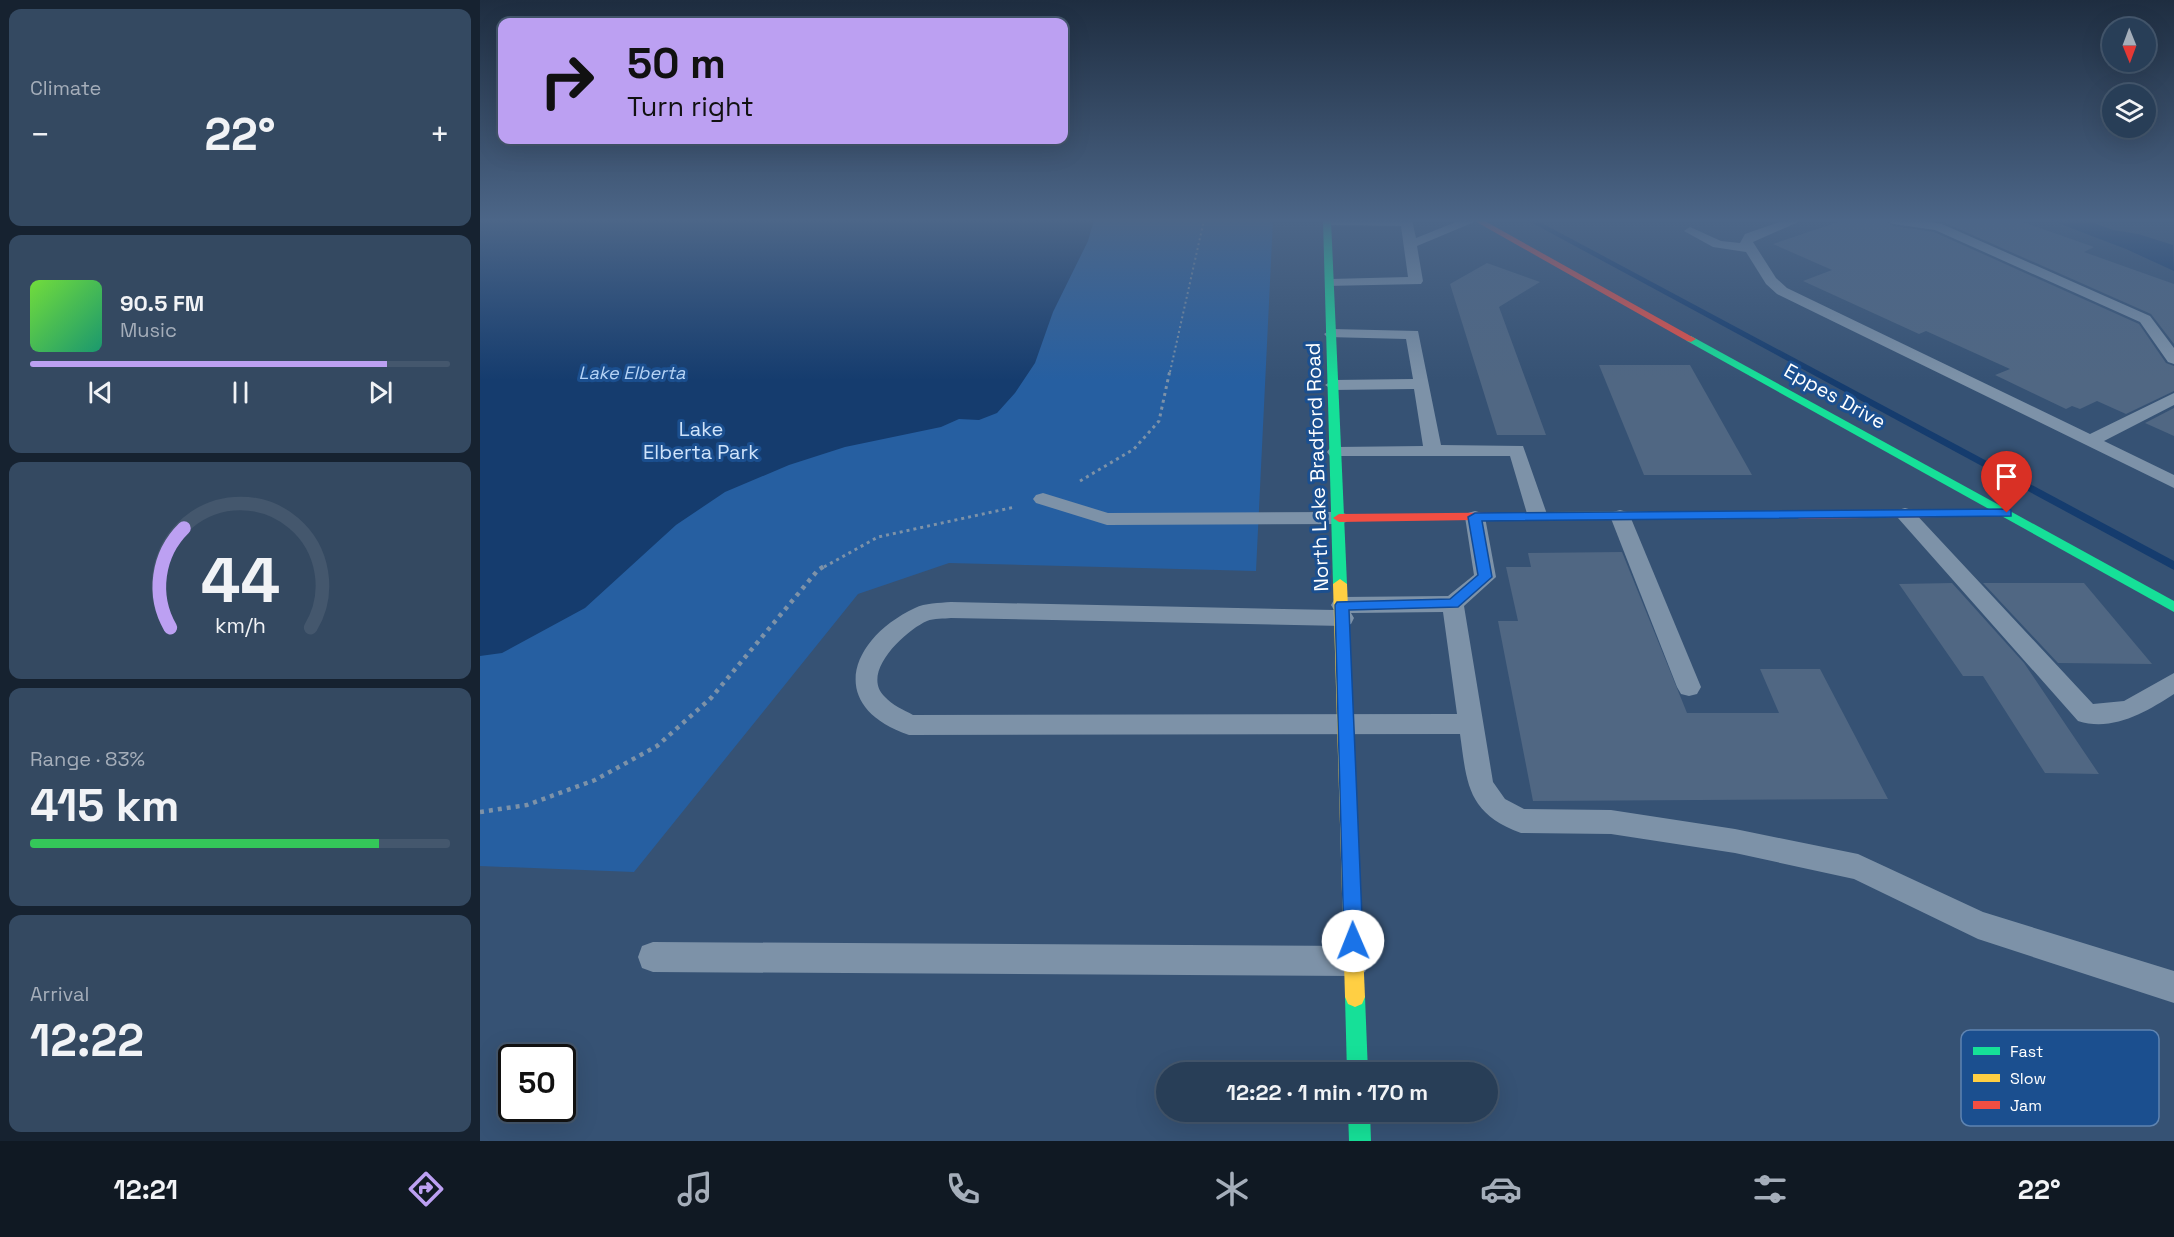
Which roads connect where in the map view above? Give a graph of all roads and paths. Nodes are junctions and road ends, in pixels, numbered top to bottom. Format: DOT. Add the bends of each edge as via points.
graph roads {
  1 [pos="1192,273"];
  2 [pos="1330,273"];
  3 [pos="1415,273"];
  4 [pos="1572,273"];
  5 [pos="1766,273"];
  6 [pos="2042,273"];
  7 [pos="1330,283"];
  8 [pos="1332,334"];
  9 [pos="2174,359"];
  10 [pos="1421,384"];
  11 [pos="1333,385"];
  12 [pos="2174,398"];
  13 [pos="2090,441"];
  14 [pos="1433,451"];
  15 [pos="1336,452"];
  16 [pos="2174,482"];
  17 [pos="1043,499"];
  18 [pos="2007,513"];
  19 [pos="1905,514"];
  20 [pos="1620,516"];
  21 [pos="1475,517"];
  22 [pos="1538,517"];
  23 [pos="1339,518"];
  24 [pos="1453,604"];
  25 [pos="2174,607"];
  26 [pos="1342,612"];
  27 [pos="2174,682"];
  28 [pos="1689,687"];
  29 [pos="1470,724"];
  30 [pos="1346,725"];
  31 [pos="480,812"];
  32 [pos="653,957"];
  33 [pos="1354,961"];
  34 [pos="2174,987"];
  35 [pos="1358,1062"];
  36 [pos="1359,1122"];
  37 [pos="1360,1141"];
  1 -- 17 [label="path" via="1159,421 1134,449"];
  2 -- 7 [label="street, North Lake Bradford Road"];
  3 -- 7 [label="lane" via="1416,281"];
  4 -- 18 [label="street, Eppes Drive"];
  5 -- 13 [label="lane" via="1782,291"];
  6 -- 9 [label="lane" via="2145,319"];
  7 -- 8 [label="street, North Lake Bradford Road"];
  8 -- 10 [label="lane" via="1413,334"];
  8 -- 11 [label="street, North Lake Bradford Road"];
  10 -- 11 [label="lane"];
  10 -- 14 [label="lane"];
  11 -- 15 [label="street, North Lake Bradford Road"];
  12 -- 13 [label="lane"];
  13 -- 16 [label="lane"];
  14 -- 15 [label="lane"];
  14 -- 22 [label="lane" via="1517,450"];
  15 -- 23 [label="street, North Lake Bradford Road"];
  17 -- 23 [label="lane" via="1107,519"];
  17 -- 31 [label="path" via="985,516 878,537 845,554 818,570 711,699 657,746 596,780 527,805"];
  18 -- 19 [label="street"];
  18 -- 25 [label="street, Eppes Drive"];
  19 -- 20 [label="street"];
  19 -- 27 [label="lane" via="2087,714 2129,710"];
  20 -- 22 [label="street"];
  20 -- 28 [label="lane"];
  21 -- 22 [label="street"];
  21 -- 23 [label="street"];
  21 -- 24 [label="lane" via="1485,577"];
  23 -- 26 [label="street, North Lake Bradford Road"];
  24 -- 26 [label="lane"];
  24 -- 29 [label="lane"];
  26 -- 30 [label="street, North Lake Bradford Road"];
  26 -- 30 [label="lane" via="923,613 892,633 870,658 867,683 873,702 909,725"];
  29 -- 30 [label="lane"];
  29 -- 34 [label="lane" via="1479,785 1496,807 1521,821 1611,822 1735,841 1858,867 1978,925"];
  30 -- 33 [label="street, North Lake Bradford Road"];
  32 -- 33 [label="lane"];
  33 -- 35 [label="street, North Lake Bradford Road"];
  36 -- 37 [label="street"];
}
